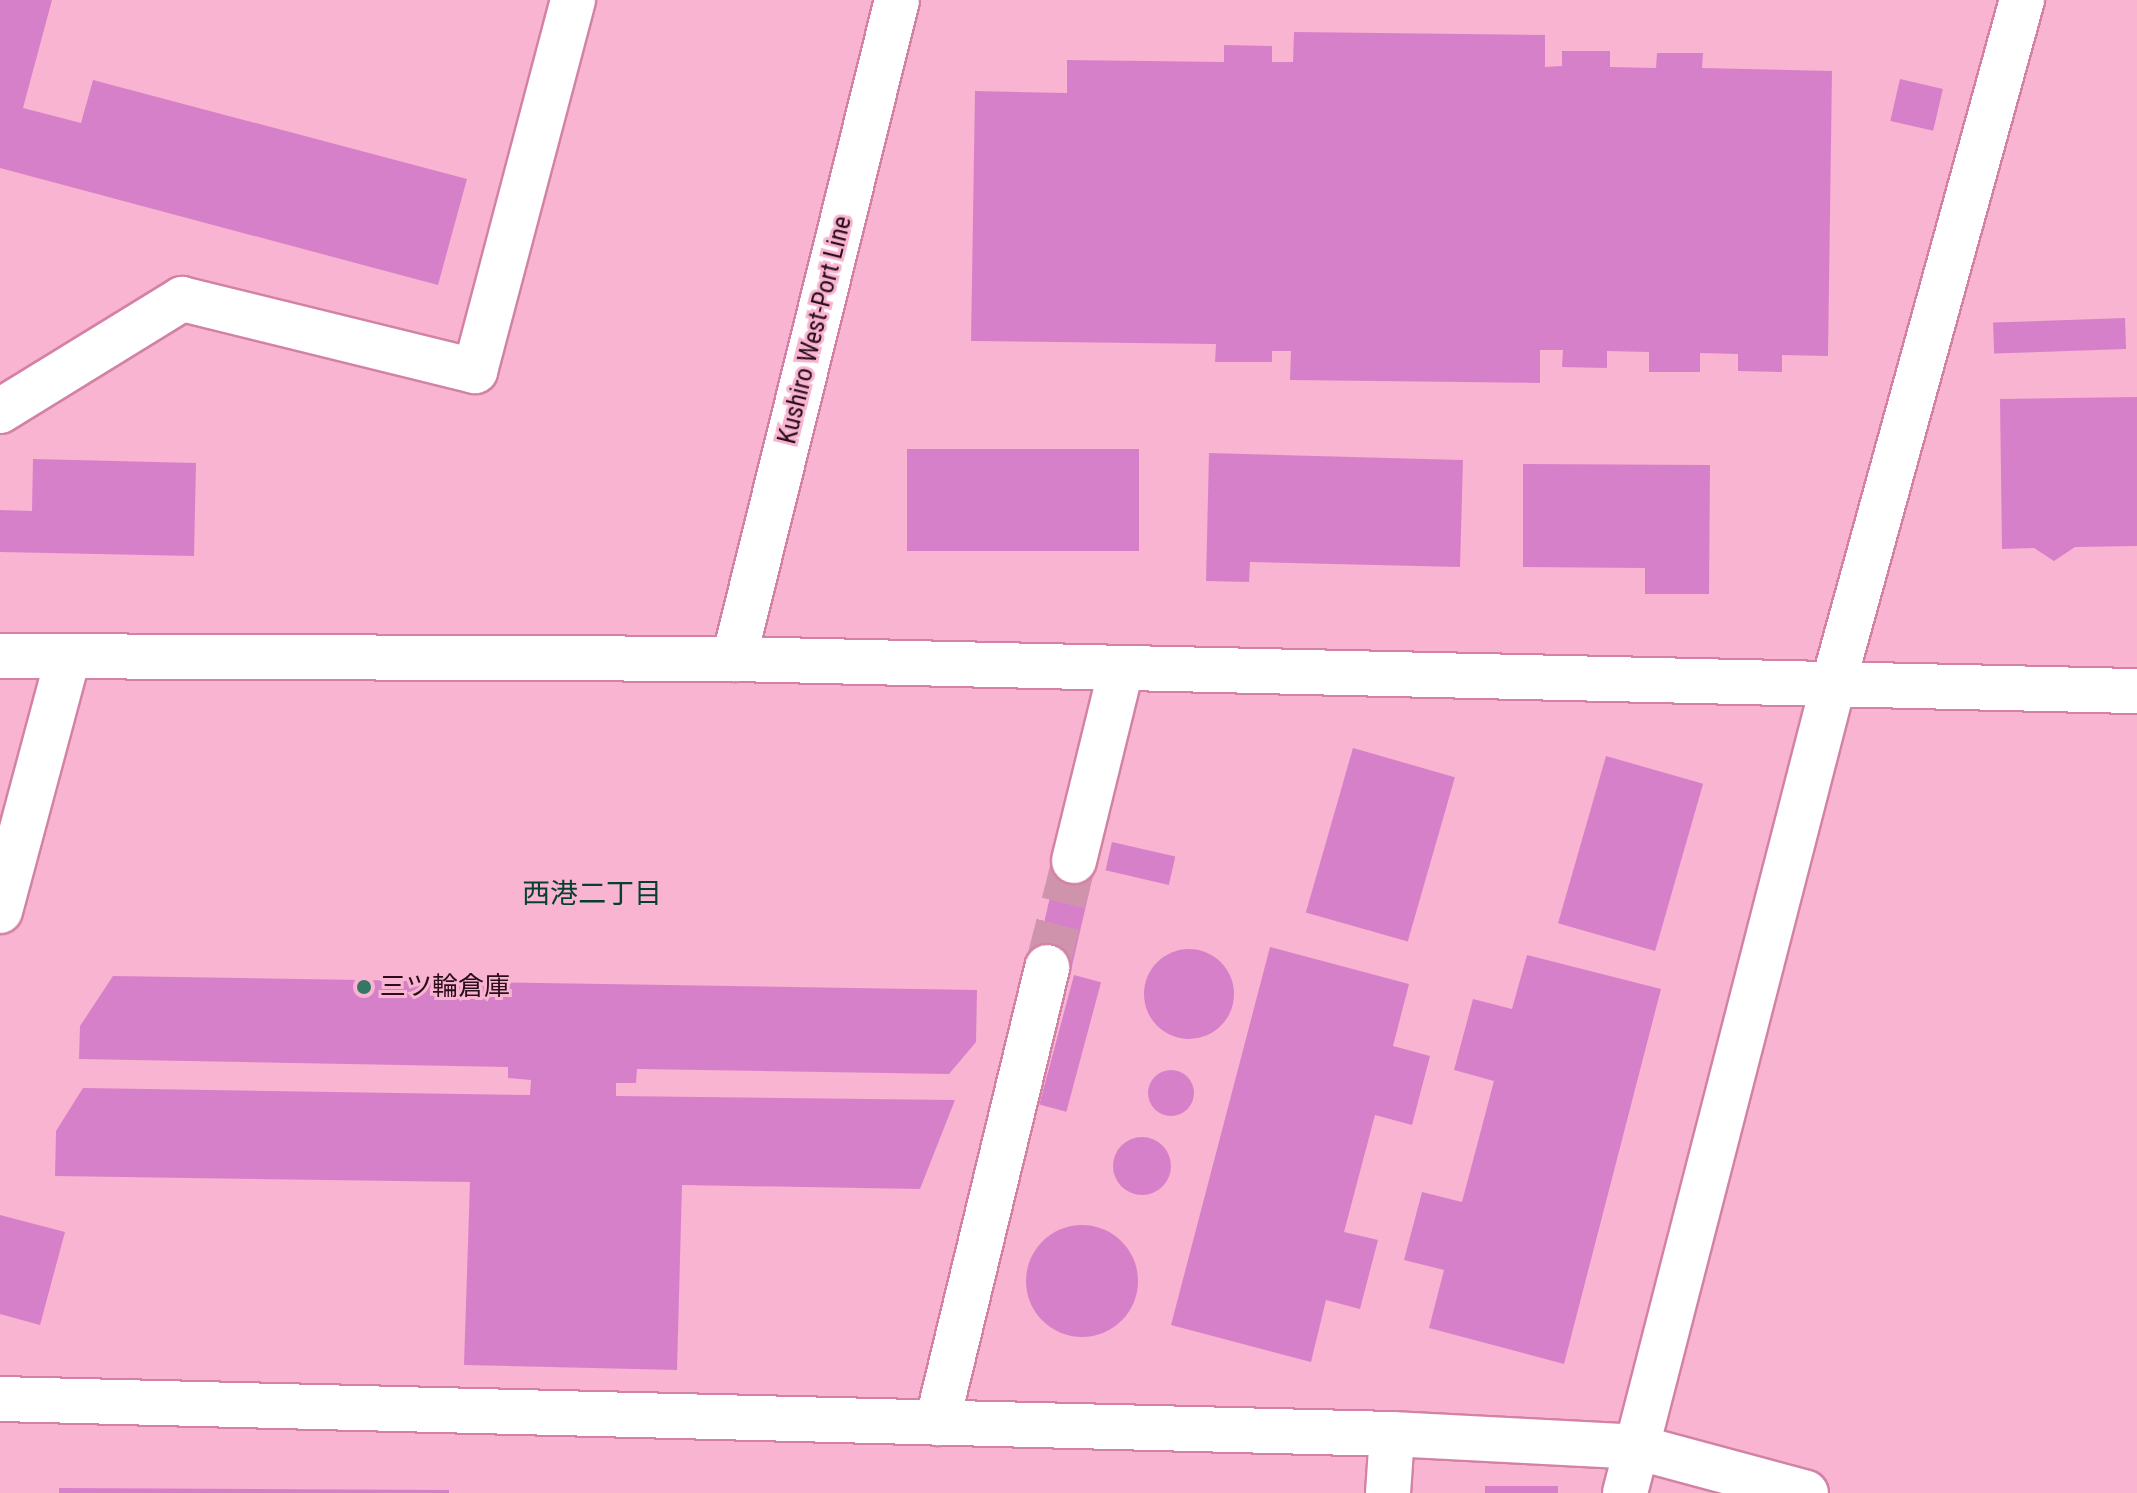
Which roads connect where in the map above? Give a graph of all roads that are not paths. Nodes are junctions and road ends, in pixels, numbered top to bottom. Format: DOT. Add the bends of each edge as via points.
graph roads {
  1 [pos="573,0"];
  2 [pos="897,0"];
  3 [pos="2022,0"];
  4 [pos="0,411"];
  5 [pos="0,656"];
  6 [pos="68,658"];
  7 [pos="734,659"];
  8 [pos="1121,669"];
  9 [pos="1833,685"];
  10 [pos="2137,691"];
  11 [pos="1074,861"];
  12 [pos="0,911"];
  13 [pos="1047,967"];
  14 [pos="0,1399"];
  15 [pos="937,1423"];
  16 [pos="1392,1434"];
  17 [pos="1636,1447"];
  18 [pos="1388,1493"];
  19 [pos="1625,1493"];
  20 [pos="1806,1493"];
  1 -- 4 [label="street" via="475,371 182,299"];
  2 -- 7 [label="street, Kushiro West-Port Line"];
  3 -- 9 [label="street"];
  5 -- 6 [label="street"];
  6 -- 7 [label="street"];
  6 -- 12 [label="street"];
  7 -- 8 [label="street"];
  8 -- 9 [label="street"];
  8 -- 11 [label="street"];
  9 -- 10 [label="street"];
  9 -- 17 [label="street"];
  13 -- 15 [label="street"];
  14 -- 15 [label="street"];
  15 -- 16 [label="street"];
  16 -- 17 [label="street"];
  16 -- 18 [label="street"];
  17 -- 19 [label="street"];
  17 -- 20 [label="street"];
}
